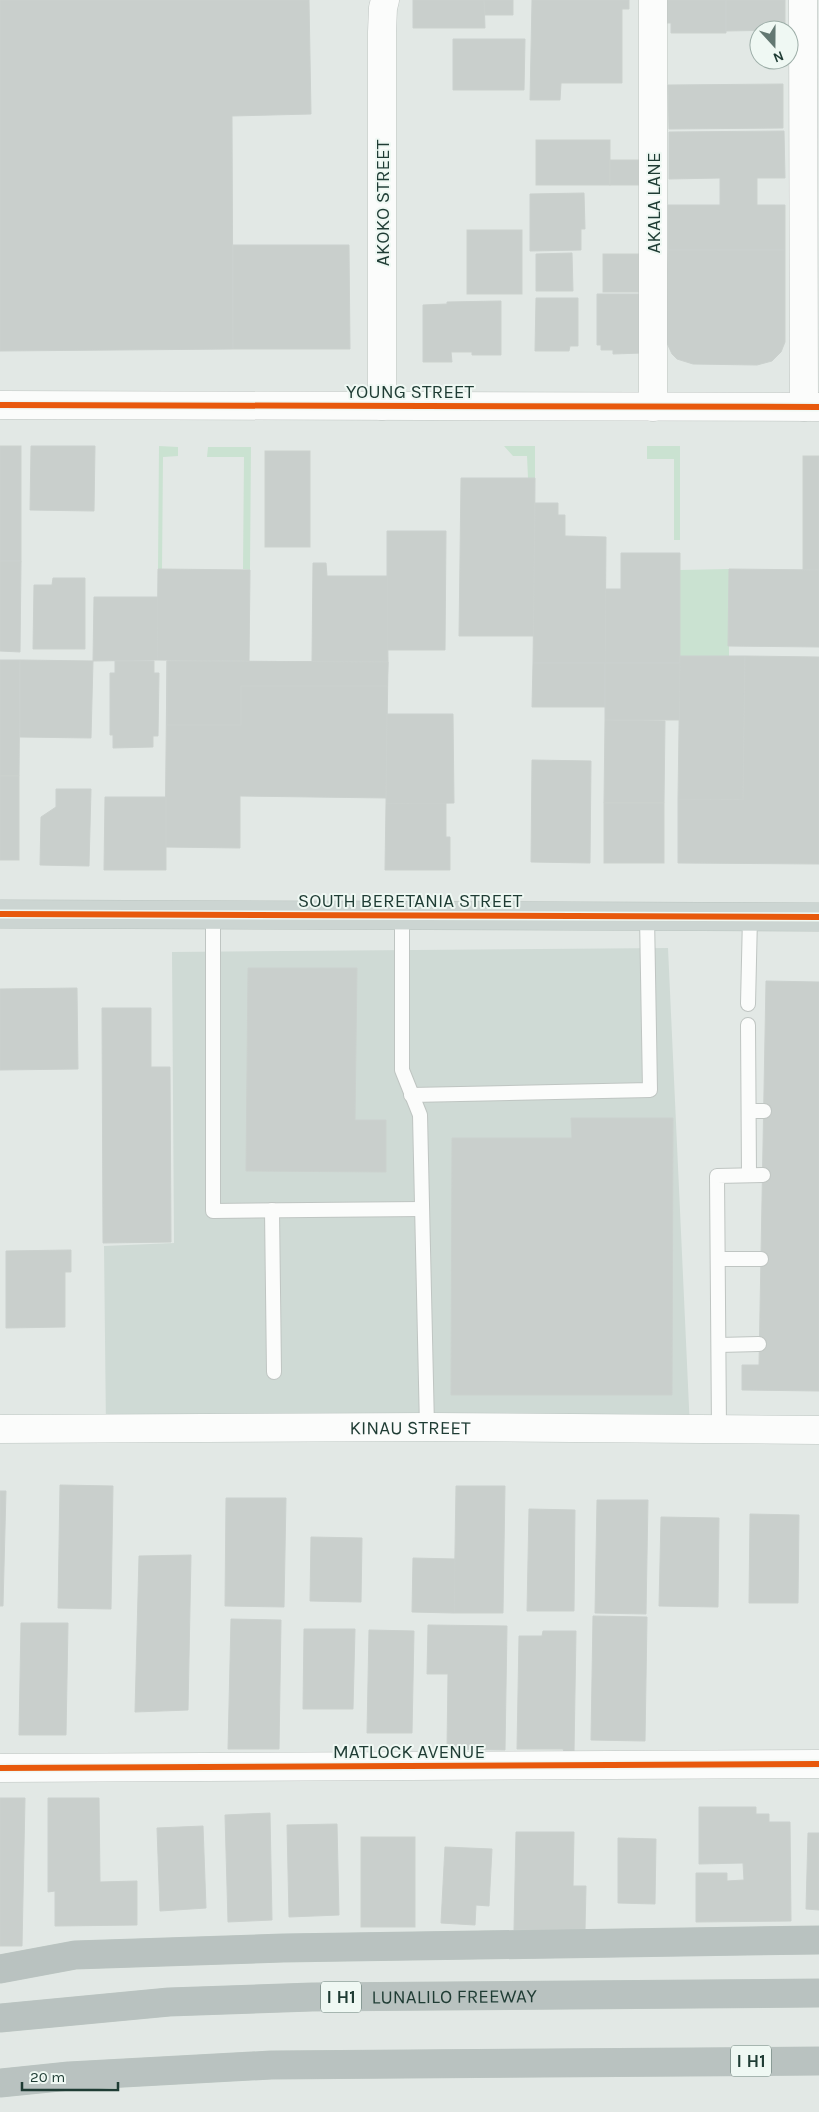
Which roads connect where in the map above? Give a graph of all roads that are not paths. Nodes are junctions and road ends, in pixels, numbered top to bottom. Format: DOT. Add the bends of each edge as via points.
graph roads {
  1 [pos="385,0"];
  2 [pos="653,0"];
  3 [pos="803,0"];
  4 [pos="0,405"];
  5 [pos="382,406"];
  6 [pos="653,406"];
  7 [pos="811,407"];
  8 [pos="0,914"];
  9 [pos="213,915"];
  10 [pos="402,915"];
  11 [pos="647,916"];
  12 [pos="750,917"];
  13 [pos="819,917"];
  14 [pos="748,1004"];
  15 [pos="748,1025"];
  16 [pos="412,1095"];
  17 [pos="749,1111"];
  18 [pos="764,1111"];
  19 [pos="422,1209"];
  20 [pos="272,1210"];
  21 [pos="718,1259"];
  22 [pos="761,1259"];
  23 [pos="718,1344"];
  24 [pos="759,1344"];
  25 [pos="274,1372"];
  26 [pos="427,1427"];
  27 [pos="0,1429"];
  28 [pos="720,1429"];
  29 [pos="819,1430"];
  30 [pos="819,1764"];
  31 [pos="0,1768"];
  32 [pos="819,1940"];
  33 [pos="0,1968"];
  34 [pos="819,1993"];
  35 [pos="0,2018"];
  36 [pos="819,2062"];
  37 [pos="0,2083"];
  1 -- 5 [label="street, AKOKO STREET" via="382,32"];
  2 -- 6 [label="street, AKALA LANE"];
  3 -- 7 [label="street"];
  4 -- 5 [label="street, YOUNG STREET"];
  5 -- 6 [label="street, YOUNG STREET"];
  6 -- 7 [label="street, YOUNG STREET"];
  8 -- 9 [label="main road, SOUTH BERETANIA STREET"];
  9 -- 10 [label="main road, SOUTH BERETANIA STREET"];
  9 -- 20 [label="lane" via="213,1210"];
  10 -- 11 [label="main road, SOUTH BERETANIA STREET"];
  10 -- 16 [label="lane" via="402,1070"];
  11 -- 12 [label="main road, SOUTH BERETANIA STREET"];
  11 -- 16 [label="lane" via="650,1090"];
  12 -- 13 [label="main road, SOUTH BERETANIA STREET"];
  12 -- 14 [label="lane"];
  15 -- 17 [label="lane"];
  16 -- 19 [label="lane" via="420,1115"];
  17 -- 18 [label="lane"];
  17 -- 21 [label="lane" via="756,1175 717,1176"];
  19 -- 20 [label="lane"];
  19 -- 26 [label="lane"];
  20 -- 25 [label="lane"];
  21 -- 22 [label="lane"];
  21 -- 23 [label="lane"];
  23 -- 24 [label="lane"];
  23 -- 28 [label="lane"];
  26 -- 27 [label="street, KINAU STREET"];
  26 -- 28 [label="street, KINAU STREET"];
  28 -- 29 [label="street, KINAU STREET"];
  30 -- 31 [label="street, MATLOCK AVENUE"];
  32 -- 33 [label="highway" via="283,1948 85,1955"];
  34 -- 35 [label="highway, LUNALILO FREEWAY / I H1" via="312,1997 169,2002"];
  36 -- 37 [label="highway, I H1" via="271,2065"];
}
